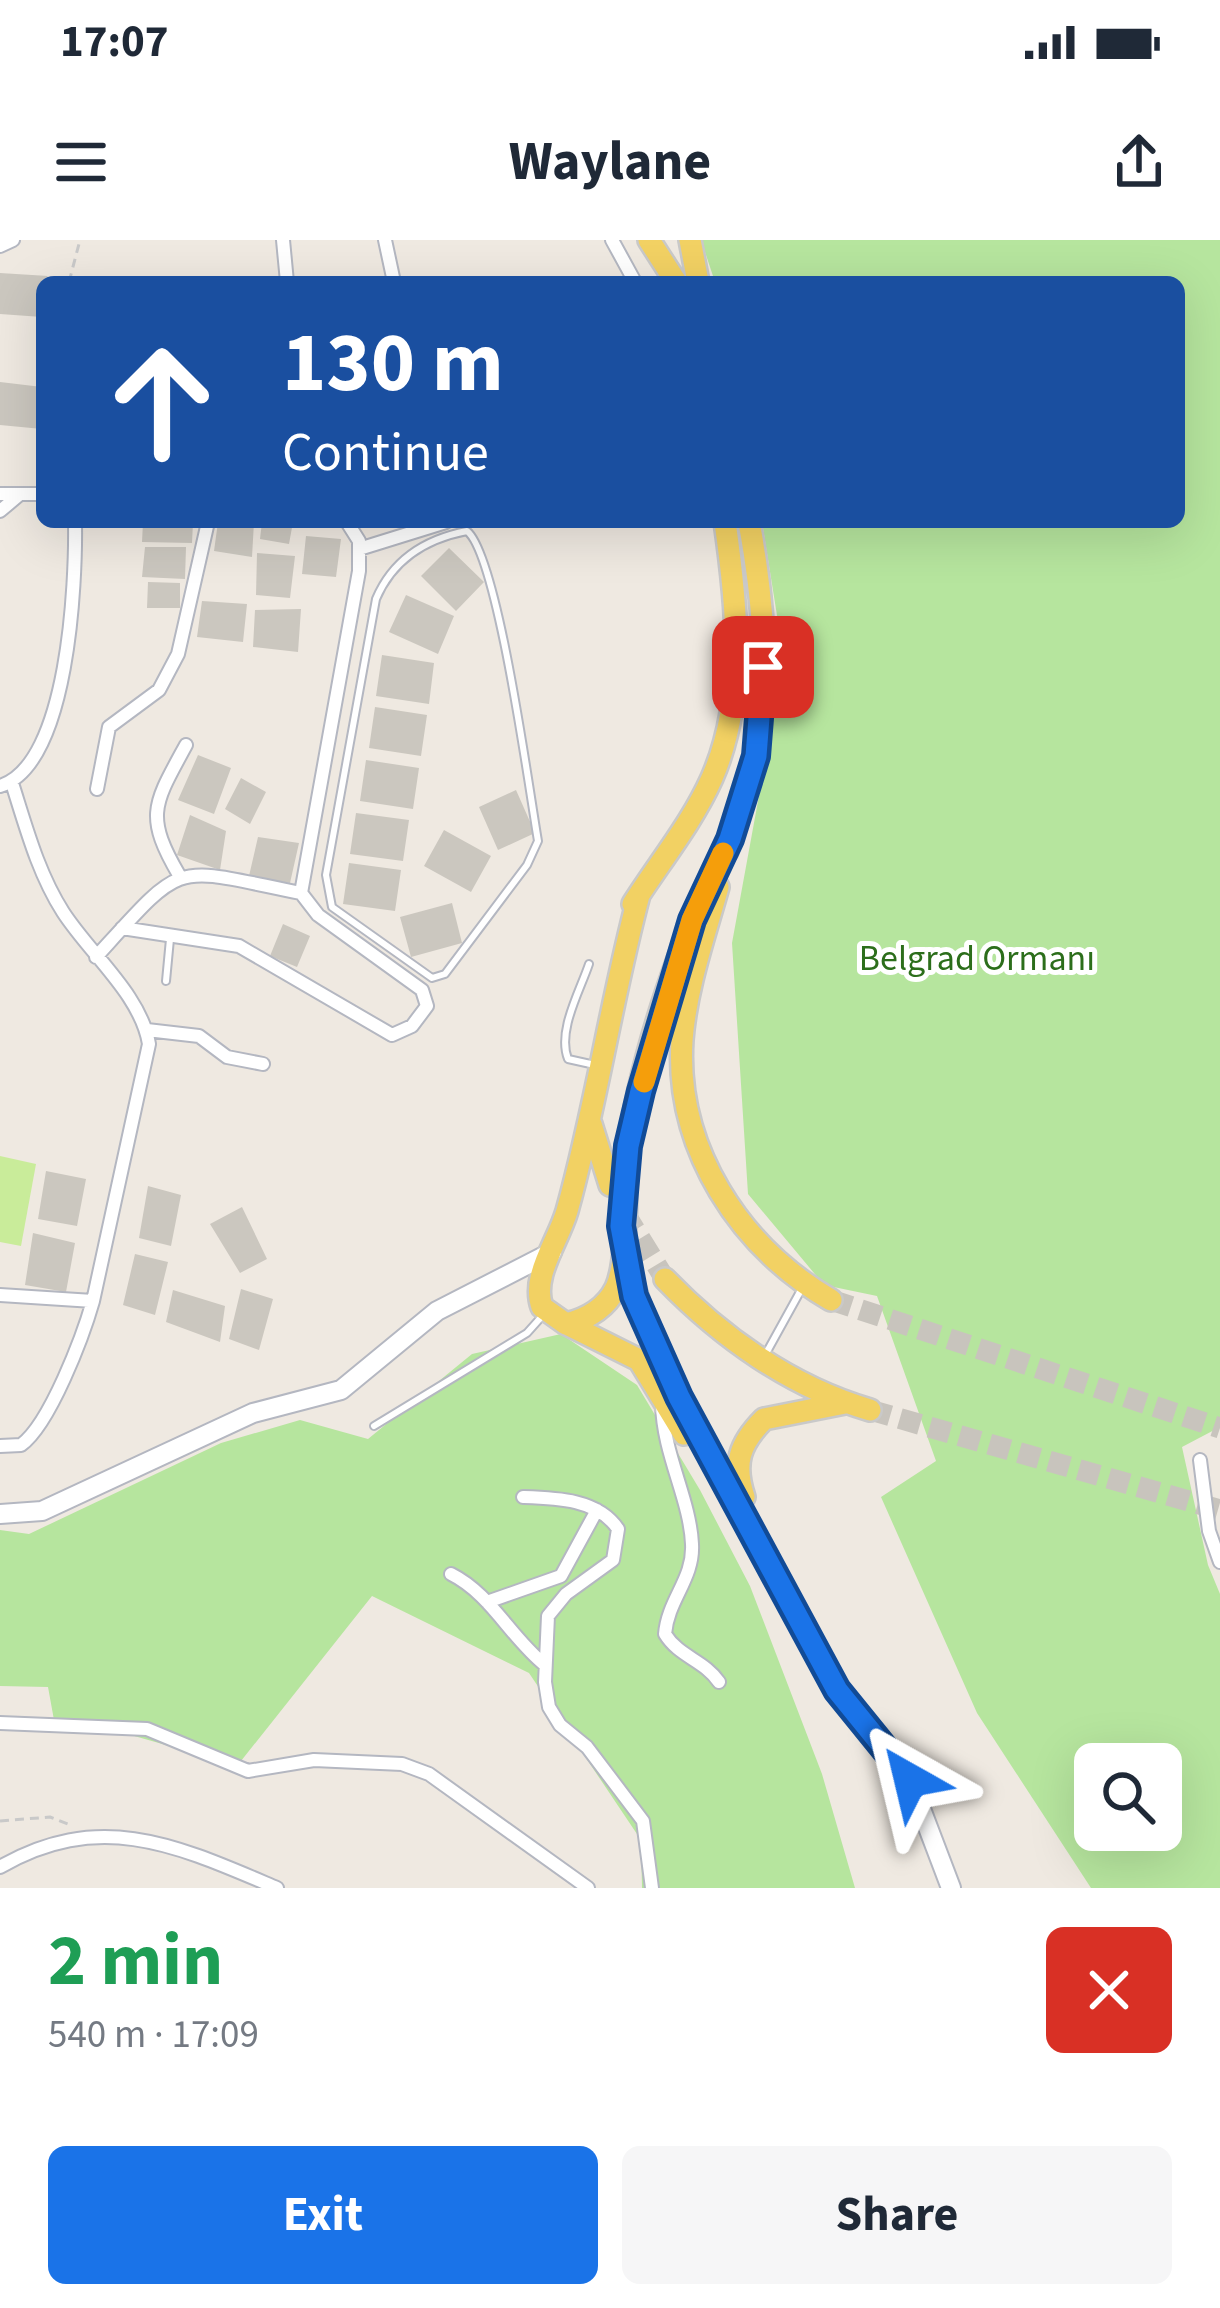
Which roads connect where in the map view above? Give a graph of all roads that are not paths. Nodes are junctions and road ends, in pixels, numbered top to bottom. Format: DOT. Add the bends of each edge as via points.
graph roads {
  1 [pos="13,240"];
  2 [pos="283,240"];
  3 [pos="386,240"];
  4 [pos="611,240"];
  5 [pos="649,240"];
  6 [pos="690,240"];
  7 [pos="0,247"];
  8 [pos="286,276"];
  9 [pos="393,276"];
  10 [pos="632,276"];
  11 [pos="672,276"];
  12 [pos="697,276"];
  13 [pos="0,494"];
  14 [pos="36,494"];
  15 [pos="20,495"];
  16 [pos="0,511"];
  17 [pos="75,528"];
  18 [pos="207,528"];
  19 [pos="350,528"];
  20 [pos="427,528"];
  21 [pos="726,528"];
  22 [pos="750,528"];
  23 [pos="359,549"];
  24 [pos="186,745"];
  25 [pos="326,752"];
  26 [pos="346,755"];
  27 [pos="6,784"];
  28 [pos="97,789"];
  29 [pos="730,839"];
  30 [pos="179,875"];
  31 [pos="301,893"];
  32 [pos="122,928"];
  33 [pos="171,935"];
  34 [pos="96,957"];
  35 [pos="589,964"];
  36 [pos="166,980"];
  37 [pos="147,1030"];
  38 [pos="263,1064"];
  39 [pos="598,1066"];
  40 [pos="590,1118"];
  41 [pos="610,1185"];
  42 [pos="621,1226"];
  43 [pos="552,1252"];
  44 [pos="665,1279"];
  45 [pos="804,1284"];
  46 [pos="0,1295"];
  47 [pos="831,1300"];
  48 [pos="93,1301"];
  49 [pos="546,1311"];
  50 [pos="566,1324"];
  51 [pos="762,1360"];
  52 [pos="662,1396"];
  53 [pos="845,1403"];
  54 [pos="870,1410"];
  55 [pos="374,1426"];
  56 [pos="0,1446"];
  57 [pos="1200,1460"];
  58 [pos="523,1497"];
  59 [pos="597,1510"];
  60 [pos="0,1514"];
  61 [pos="755,1538"];
  62 [pos="1220,1562"];
  63 [pos="451,1574"];
  64 [pos="487,1602"];
  65 [pos="545,1665"];
  66 [pos="719,1682"];
  67 [pos="0,1723"];
  68 [pos="0,1868"];
  69 [pos="277,1888"];
  70 [pos="588,1888"];
  71 [pos="652,1888"];
  72 [pos="952,1888"];
  1 -- 7 [label="street"];
  2 -- 8 [label="street"];
  3 -- 9 [label="street"];
  4 -- 10 [label="street"];
  5 -- 11 [label="main road"];
  6 -- 12 [label="main road"];
  13 -- 15 [label="street"];
  14 -- 15 [label="street"];
  15 -- 16 [label="street"];
  17 -- 27 [label="street" via="66,675 40,741"];
  18 -- 28 [label="street" via="178,654 159,690 110,727"];
  19 -- 23 [label="street"];
  20 -- 23 [label="street"];
  21 -- 39 [label="main road" via="736,665 725,736 710,783 639,895"];
  22 -- 29 [label="main road" via="761,584 761,697 756,756"];
  23 -- 25 [label="street"];
  24 -- 30 [label="street" via="153,828"];
  25 -- 26 [label="lane"];
  25 -- 31 [label="street"];
  26 -- 26 [label="lane" via="368,626 384,581 411,551 467,532 480,548 507,659 538,841 440,978 332,907 326,875"];
  27 -- 34 [label="street" via="42,874"];
  29 -- 42 [label="main road" via="703,890 641,1091"];
  29 -- 45 [label="main road" via="686,1007 687,1100 699,1148 730,1210"];
  30 -- 31 [label="street"];
  30 -- 32 [label="street"];
  31 -- 33 [label="street" via="318,915 422,989 427,1006 412,1026 392,1035 259,955"];
  32 -- 33 [label="street"];
  32 -- 34 [label="street"];
  33 -- 36 [label="lane"];
  34 -- 37 [label="street"];
  35 -- 39 [label="lane" via="565,1053"];
  37 -- 38 [label="street" via="199,1036 227,1057"];
  37 -- 48 [label="street"];
  39 -- 40 [label="main road"];
  40 -- 41 [label="main road"];
  40 -- 43 [label="main road"];
  42 -- 50 [label="main road" via="617,1286 586,1319"];
  42 -- 61 [label="main road" via="653,1346"];
  43 -- 49 [label="main road" via="538,1285"];
  43 -- 60 [label="street" via="437,1311 341,1390 253,1413 42,1511"];
  44 -- 51 [label="main road" via="711,1327"];
  45 -- 47 [label="main road"];
  45 -- 51 [label="lane"];
  46 -- 48 [label="street"];
  48 -- 56 [label="street" via="40,1426 22,1445"];
  49 -- 50 [label="main road"];
  49 -- 55 [label="lane" via="539,1325"];
  50 -- 52 [label="main road" via="639,1360"];
  51 -- 53 [label="main road"];
  52 -- 61 [label="main road"];
  52 -- 66 [label="street" via="663,1438 693,1538 692,1563 670,1600 665,1634"];
  53 -- 54 [label="main road"];
  53 -- 61 [label="main road" via="779,1412 748,1434 737,1475"];
  57 -- 62 [label="street"];
  58 -- 59 [label="street"];
  59 -- 64 [label="street" via="561,1576"];
  59 -- 65 [label="street" via="618,1529 618,1548 548,1616"];
  61 -- 72 [label="street" via="837,1690 910,1780"];
  63 -- 64 [label="street"];
  64 -- 65 [label="street"];
  65 -- 71 [label="street" via="549,1706 643,1821"];
  67 -- 70 [label="street" via="147,1729 248,1772 314,1760 402,1764 429,1774"];
  68 -- 69 [label="street" via="91,1834 181,1848"];
}
